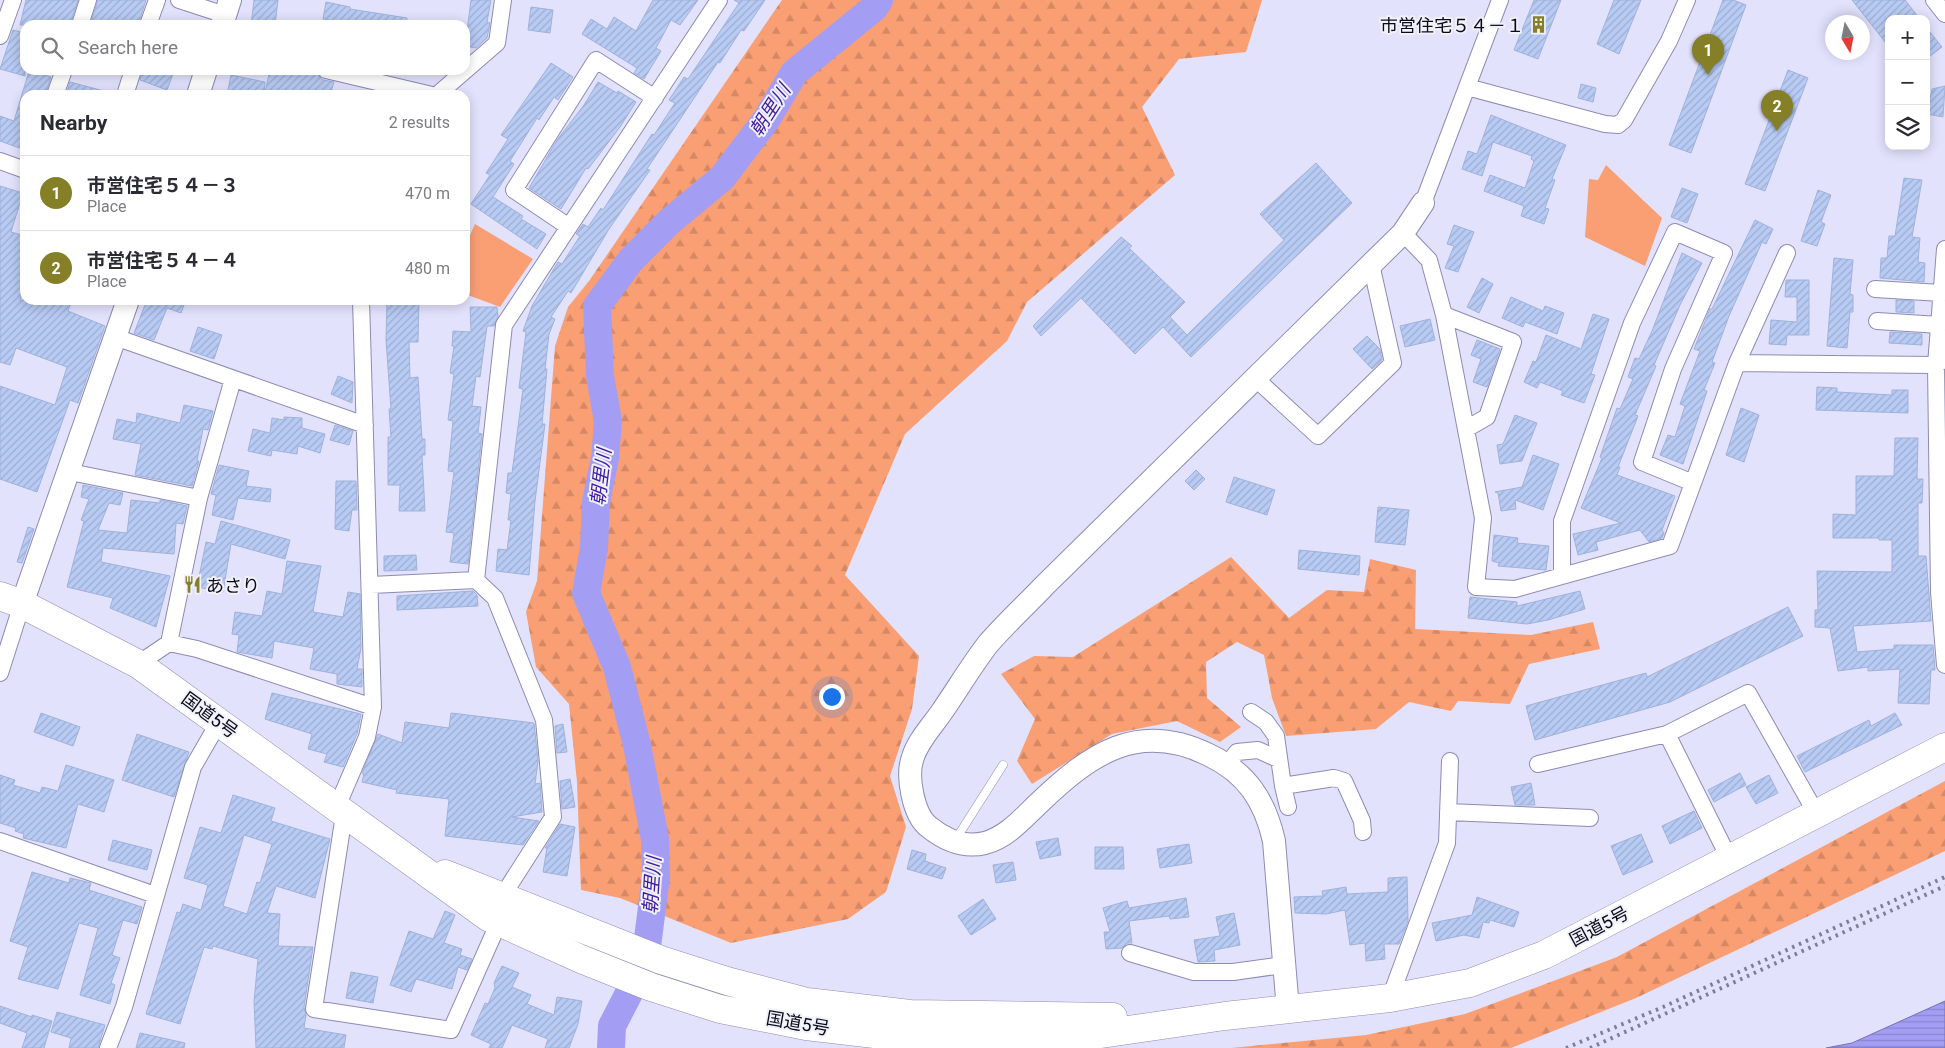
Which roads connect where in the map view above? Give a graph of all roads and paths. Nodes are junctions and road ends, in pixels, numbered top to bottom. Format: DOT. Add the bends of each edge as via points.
graph roads {
  1 [pos="13,0"];
  2 [pos="88,0"];
  3 [pos="157,0"];
  4 [pos="179,0"];
  5 [pos="502,0"];
  6 [pos="719,0"];
  7 [pos="1500,0"];
  8 [pos="1687,0"];
  9 [pos="1934,0"];
  10 [pos="226,13"];
  11 [pos="1945,14"];
  12 [pos="82,20"];
  13 [pos="150,20"];
  14 [pos="0,36"];
  15 [pos="470,66"];
  16 [pos="62,75"];
  17 [pos="131,75"];
  18 [pos="204,75"];
  19 [pos="347,75"];
  20 [pos="460,75"];
  21 [pos="1466,87"];
  22 [pos="58,90"];
  23 [pos="127,90"];
  24 [pos="200,90"];
  25 [pos="411,90"];
  26 [pos="443,90"];
  27 [pos="654,98"];
  28 [pos="0,161"];
  29 [pos="20,168"];
  30 [pos="1423,203"];
  31 [pos="568,228"];
  32 [pos="1403,233"];
  33 [pos="1945,249"];
  34 [pos="1787,253"];
  35 [pos="1371,264"];
  36 [pos="1876,289"];
  37 [pos="1942,293"];
  38 [pos="126,305"];
  39 [pos="361,305"];
  40 [pos="1444,315"];
  41 [pos="1877,322"];
  42 [pos="1939,325"];
  43 [pos="115,337"];
  44 [pos="1941,362"];
  45 [pos="1737,363"];
  46 [pos="1256,378"];
  47 [pos="233,379"];
  48 [pos="365,425"];
  49 [pos="1466,429"];
  50 [pos="70,472"];
  51 [pos="1694,483"];
  52 [pos="199,498"];
  53 [pos="1562,576"];
  54 [pos="476,580"];
  55 [pos="371,585"];
  56 [pos="1942,590"];
  57 [pos="11,600"];
  58 [pos="169,643"];
  59 [pos="138,664"];
  60 [pos="1945,665"];
  61 [pos="0,673"];
  62 [pos="373,707"];
  63 [pos="1251,712"];
  64 [pos="219,722"];
  65 [pos="1667,734"];
  66 [pos="1945,747"];
  67 [pos="1278,759"];
  68 [pos="1450,761"];
  69 [pos="1538,764"];
  70 [pos="1003,765"];
  71 [pos="1228,765"];
  72 [pos="1283,786"];
  73 [pos="1288,807"];
  74 [pos="340,812"];
  75 [pos="1448,812"];
  76 [pos="1816,813"];
  77 [pos="1590,818"];
  78 [pos="1363,832"];
  79 [pos="0,841"];
  80 [pos="954,843"];
  81 [pos="1729,858"];
  82 [pos="154,895"];
  83 [pos="496,912"];
  84 [pos="1130,953"];
  85 [pos="1283,965"];
  86 [pos="1390,998"];
  87 [pos="1288,1010"];
  88 [pos="807,1014"];
  89 [pos="108,1048"];
  1 -- 14 [label="street"];
  2 -- 12 [label="street"];
  3 -- 13 [label="street"];
  4 -- 10 [label="street"];
  5 -- 15 [label="street" via="497,42"];
  6 -- 27 [label="street"];
  7 -- 21 [label="street"];
  8 -- 21 [label="street" via="1670,41 1618,125"];
  9 -- 11 [label="street"];
  16 -- 22 [label="street"];
  17 -- 23 [label="street"];
  18 -- 24 [label="street"];
  19 -- 25 [label="street"];
  20 -- 26 [label="street"];
  21 -- 30 [label="street"];
  27 -- 31 [label="street"];
  27 -- 31 [label="street" via="596,60 514,190"];
  28 -- 29 [label="street"];
  30 -- 32 [label="street"];
  31 -- 54 [label="street" via="504,325"];
  32 -- 35 [label="street"];
  32 -- 40 [label="street" via="1430,260"];
  33 -- 37 [label="street"];
  34 -- 45 [label="street"];
  35 -- 46 [label="street"];
  35 -- 46 [label="street" via="1393,363 1318,436"];
  36 -- 37 [label="street"];
  37 -- 42 [label="street"];
  38 -- 43 [label="street"];
  39 -- 48 [label="street"];
  40 -- 49 [label="street"];
  40 -- 49 [label="street" via="1513,342 1486,417"];
  41 -- 42 [label="street"];
  42 -- 44 [label="street"];
  43 -- 47 [label="street"];
  43 -- 50 [label="street"];
  44 -- 45 [label="street"];
  44 -- 56 [label="street"];
  45 -- 51 [label="street"];
  46 -- 80 [label="street" via="988,645 925,736 913,756 909,774 914,803 925,824"];
  47 -- 48 [label="street"];
  47 -- 52 [label="street"];
  48 -- 55 [label="street"];
  49 -- 53 [label="street" via="1483,518 1476,586 1515,589"];
  50 -- 52 [label="street"];
  50 -- 57 [label="street"];
  51 -- 53 [label="street" via="1670,546"];
  51 -- 53 [label="street" via="1642,462 1673,369 1724,253 1676,232 1632,323 1562,521"];
  52 -- 58 [label="street"];
  54 -- 55 [label="street"];
  54 -- 83 [label="street" via="495,598 544,720 553,817"];
  55 -- 62 [label="street"];
  56 -- 60 [label="street"];
  57 -- 59 [label="highway, 国道5号"];
  57 -- 61 [label="street"];
  58 -- 59 [label="street"];
  58 -- 62 [label="street" via="197,649"];
  59 -- 64 [label="highway, 国道5号"];
  62 -- 74 [label="street" via="367,737"];
  63 -- 67 [label="street" via="1266,722 1276,736"];
  64 -- 74 [label="highway, 国道5号"];
  64 -- 82 [label="street" via="193,767"];
  65 -- 69 [label="street"];
  65 -- 76 [label="street" via="1748,693"];
  65 -- 81 [label="street"];
  66 -- 76 [label="highway, 国道5号"];
  67 -- 71 [label="street" via="1258,750 1237,752"];
  67 -- 72 [label="street"];
  68 -- 75 [label="street"];
  70 -- 80 [label="lane"];
  71 -- 80 [label="street" via="1189,746 1166,740 1126,744 1079,767 998,838 983,843"];
  71 -- 85 [label="street" via="1247,782 1261,801 1268,819 1274,842"];
  72 -- 73 [label="street"];
  72 -- 78 [label="street" via="1334,778 1344,781 1362,820"];
  74 -- 83 [label="highway, 国道5号" via="406,859"];
  74 -- 83 [label="street" via="314,1009 451,1030"];
  75 -- 77 [label="street"];
  75 -- 86 [label="street" via="1447,844"];
  76 -- 81 [label="highway, 国道5号"];
  79 -- 82 [label="street"];
  81 -- 86 [label="highway, 国道5号" via="1544,955 1470,983"];
  82 -- 89 [label="street" via="124,1007"];
  83 -- 88 [label="highway, 国道5号" via="592,932 660,960 728,981"];
  83 -- 88 [label="highway, 国道5号" via="581,959 651,987 720,1009"];
  84 -- 85 [label="street" via="1194,972 1233,972"];
  85 -- 87 [label="street"];
  86 -- 87 [label="highway, 国道5号"];
  87 -- 88 [label="highway, 国道5号" via="1225,1016 1058,1018"];
}
